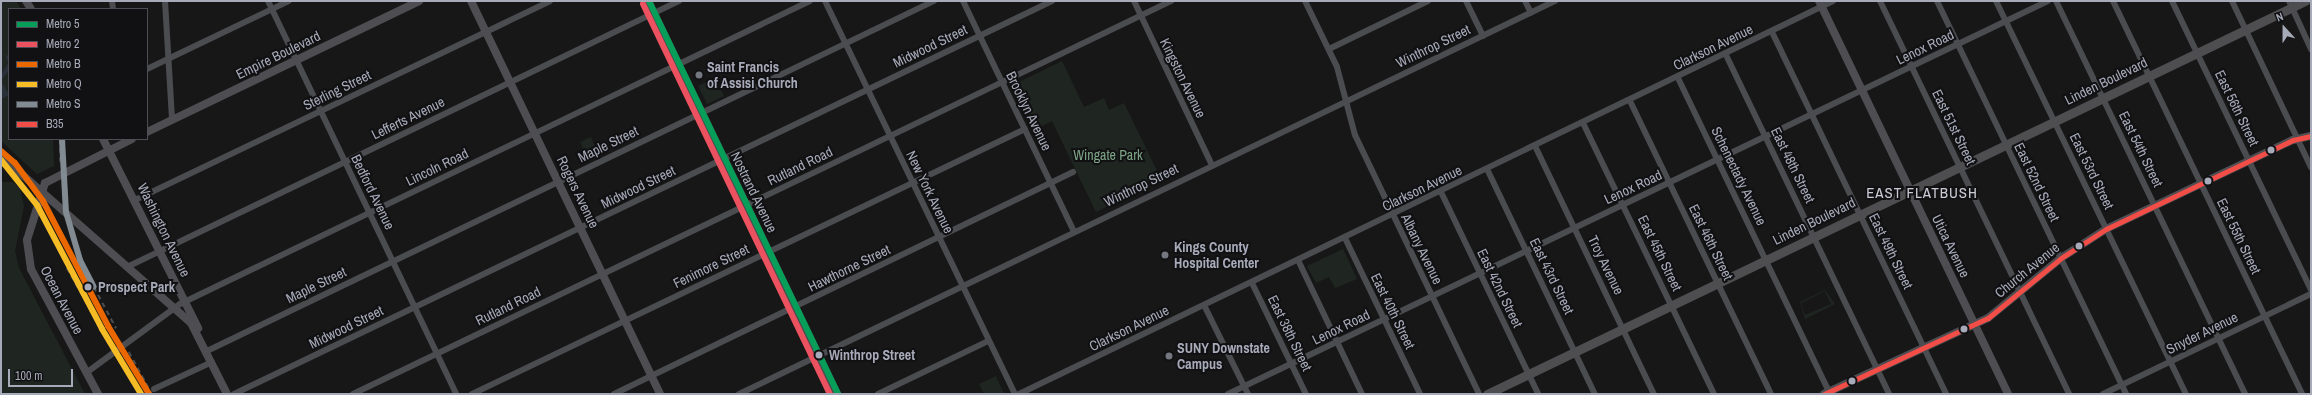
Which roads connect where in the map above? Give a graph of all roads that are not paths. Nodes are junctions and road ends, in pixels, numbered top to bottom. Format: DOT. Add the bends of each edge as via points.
graph roads {
  1 [pos="165,1"];
  2 [pos="268,1"];
  3 [pos="289,1"];
  4 [pos="419,1"];
  5 [pos="471,1"];
  6 [pos="550,1"];
  7 [pos="648,1"];
  8 [pos="678,1"];
  9 [pos="810,1"];
  10 [pos="825,1"];
  11 [pos="934,1"];
  12 [pos="963,1"];
  13 [pos="1052,1"];
  14 [pos="1134,1"];
  15 [pos="1171,1"];
  16 [pos="1305,1"];
  17 [pos="1428,1"];
  18 [pos="1466,1"];
  19 [pos="1525,1"];
  20 [pos="1555,1"];
  21 [pos="1833,1"];
  22 [pos="1880,1"];
  23 [pos="1938,1"];
  24 [pos="1996,1"];
  25 [pos="2048,1"];
  26 [pos="2056,1"];
  27 [pos="2113,1"];
  28 [pos="2172,1"];
  29 [pos="2232,1"];
  30 [pos="2305,1"];
  31 [pos="1820,4"];
  32 [pos="2290,4"];
  33 [pos="271,9"];
  34 [pos="654,13"];
  35 [pos="1531,13"];
  36 [pos="1141,16"];
  37 [pos="2006,21"];
  38 [pos="2245,30"];
  39 [pos="486,32"];
  40 [pos="1772,32"];
  41 [pos="980,36"];
  42 [pos="1483,36"];
  43 [pos="845,43"];
  44 [pos="1958,44"];
  45 [pos="1329,49"];
  46 [pos="2311,49"];
  47 [pos="2197,53"];
  48 [pos="1726,55"];
  49 [pos="169,58"];
  50 [pos="296,60"];
  51 [pos="678,64"];
  52 [pos="1912,66"];
  53 [pos="148,68"];
  54 [pos="2149,76"];
  55 [pos="1678,78"];
  56 [pos="510,82"];
  57 [pos="1002,83"];
  58 [pos="868,90"];
  59 [pos="1862,90"];
  60 [pos="2103,98"];
  61 [pos="1346,101"];
  62 [pos="1630,101"];
  63 [pos="320,111"];
  64 [pos="702,112"];
  65 [pos="1812,114"];
  66 [pos="172,120"];
  67 [pos="2054,121"];
  68 [pos="1583,123"];
  69 [pos="1024,129"];
  70 [pos="148,132"];
  71 [pos="535,133"];
  72 [pos="890,136"];
  73 [pos="1766,136"];
  74 [pos="2311,136"];
  75 [pos="2298,139"];
  76 [pos="105,140"];
  77 [pos="128,140"];
  78 [pos="2006,144"];
  79 [pos="1536,146"];
  80 [pos="110,149"];
  81 [pos="1,156"];
  82 [pos="724,159"];
  83 [pos="1718,160"];
  84 [pos="2249,161"];
  85 [pos="344,162"];
  86 [pos="1212,165"];
  87 [pos="1960,167"];
  88 [pos="2311,167"];
  89 [pos="1487,169"];
  90 [pos="1072,172"];
  91 [pos="558,181"];
  92 [pos="912,182"];
  93 [pos="1050,182"];
  94 [pos="1670,183"];
  95 [pos="2201,183"];
  96 [pos="42,191"];
  97 [pos="1910,191"];
  98 [pos="1441,192"];
  99 [pos="135,200"];
  100 [pos="746,205"];
  101 [pos="1623,205"];
  102 [pos="2154,205"];
  103 [pos="369,213"];
  104 [pos="1392,215"];
  105 [pos="1860,215"];
  106 [pos="580,228"];
  107 [pos="1575,228"];
  108 [pos="2106,229"];
  109 [pos="1074,232"];
  110 [pos="938,237"];
  111 [pos="1814,237"];
  112 [pos="1344,238"];
  113 [pos="159,251"];
  114 [pos="768,252"];
  115 [pos="1527,252"];
  116 [pos="2061,258"];
  117 [pos="1298,260"];
  118 [pos="1766,260"];
  119 [pos="392,261"];
  120 [pos="126,267"];
  121 [pos="603,274"];
  122 [pos="1480,274"];
  123 [pos="1252,283"];
  124 [pos="1718,283"];
  125 [pos="962,286"];
  126 [pos="2311,290"];
  127 [pos="2020,292"];
  128 [pos="2311,294"];
  129 [pos="1432,297"];
  130 [pos="185,301"];
  131 [pos="1204,305"];
  132 [pos="1671,306"];
  133 [pos="415,307"];
  134 [pos="795,307"];
  135 [pos="174,308"];
  136 [pos="2265,316"];
  137 [pos="625,320"];
  138 [pos="1384,320"];
  139 [pos="1974,325"];
  140 [pos="1623,329"];
  141 [pos="198,333"];
  142 [pos="2218,338"];
  143 [pos="988,341"];
  144 [pos="1338,342"];
  145 [pos="1924,348"];
  146 [pos="207,351"];
  147 [pos="1575,352"];
  148 [pos="437,354"];
  149 [pos="818,356"];
  150 [pos="212,362"];
  151 [pos="2170,362"];
  152 [pos="1292,364"];
  153 [pos="1877,369"];
  154 [pos="86,374"];
  155 [pos="1528,374"];
  156 [pos="652,376"];
  157 [pos="2122,385"];
  158 [pos="1244,387"];
  159 [pos="154,389"];
  160 [pos="1828,393"];
  161 [pos="98,394"];
  162 [pos="227,394"];
  163 [pos="234,394"];
  164 [pos="353,394"];
  165 [pos="456,394"];
  166 [pos="472,394"];
  167 [pos="614,394"];
  168 [pos="660,394"];
  169 [pos="739,394"];
  170 [pos="837,394"];
  171 [pos="878,394"];
  172 [pos="1014,394"];
  173 [pos="1020,394"];
  174 [pos="1228,394"];
  175 [pos="1248,394"];
  176 [pos="1306,394"];
  177 [pos="1362,394"];
  178 [pos="1420,394"];
  179 [pos="1479,394"];
  180 [pos="1487,394"];
  181 [pos="1538,394"];
  182 [pos="1595,394"];
  183 [pos="1654,394"];
  184 [pos="1714,394"];
  185 [pos="1771,394"];
  186 [pos="1889,394"];
  187 [pos="1946,394"];
  188 [pos="2008,394"];
  189 [pos="2069,394"];
  190 [pos="2102,394"];
  191 [pos="2126,394"];
  192 [pos="2186,394"];
  193 [pos="2245,394"];
  194 [pos="2302,394"];
  1 -- 49 [label="street"];
  2 -- 33 [label="street, Bedford Avenue"];
  3 -- 33 [label="street"];
  4 -- 50 [label="main road, Empire Boulevard"];
  5 -- 39 [label="main road, Rogers Avenue"];
  6 -- 39 [label="street, Sterling Street"];
  7 -- 34 [label="main road, Nostrand Avenue"];
  8 -- 34 [label="street, Lefferts Avenue"];
  9 -- 51 [label="street, Lincoln Road"];
  10 -- 43 [label="street, New York Avenue"];
  11 -- 43 [label="street, Maple Street"];
  12 -- 41 [label="street, Brooklyn Avenue"];
  13 -- 41 [label="street, Midwood Street"];
  14 -- 36 [label="street, Kingston Avenue"];
  15 -- 36 [label="street, Rutland Road"];
  16 -- 45 [label="street, Albany Avenue"];
  17 -- 45 [label="street"];
  18 -- 42 [label="street"];
  19 -- 35 [label="street"];
  20 -- 35 [label="street, Winthrop Street"];
  21 -- 31 [label="street, Clarkson Avenue"];
  22 -- 52 [label="street, East 51st Street"];
  23 -- 44 [label="street, East 52nd Street"];
  24 -- 37 [label="street, East 53rd Street"];
  25 -- 37 [label="street, Lenox Road"];
  26 -- 60 [label="street, East 54th Street"];
  27 -- 54 [label="street, East 55th Street"];
  28 -- 47 [label="street, East 56th Street"];
  29 -- 38 [label="street"];
  30 -- 32 [label="highway, Linden Boulevard"];
  31 -- 40 [label="street, Clarkson Avenue"];
  31 -- 59 [label="main road, Utica Avenue"];
  32 -- 38 [label="highway, Linden Boulevard"];
  32 -- 46 [label="street"];
  33 -- 49 [label="street"];
  33 -- 50 [label="street, Bedford Avenue"];
  34 -- 51 [label="main road, Nostrand Avenue"];
  34 -- 56 [label="street, Lefferts Avenue"];
  35 -- 42 [label="street, Winthrop Street"];
  36 -- 57 [label="street, Rutland Road"];
  36 -- 86 [label="street, Kingston Avenue"];
  37 -- 44 [label="street, Lenox Road"];
  37 -- 67 [label="street, East 53rd Street"];
  38 -- 47 [label="highway, Linden Boulevard"];
  38 -- 75 [label="street"];
  39 -- 56 [label="main road, Rogers Avenue"];
  39 -- 63 [label="street, Sterling Street"];
  40 -- 48 [label="street, Clarkson Avenue"];
  40 -- 65 [label="street, East 49th Street"];
  41 -- 57 [label="street, Brooklyn Avenue"];
  41 -- 58 [label="street, Midwood Street"];
  42 -- 61 [label="street, Winthrop Street"];
  43 -- 58 [label="street, New York Avenue"];
  43 -- 64 [label="street, Maple Street"];
  44 -- 52 [label="street, Lenox Road"];
  44 -- 78 [label="street, East 52nd Street"];
  45 -- 61 [label="street, Albany Avenue"];
  47 -- 54 [label="highway, Linden Boulevard"];
  47 -- 84 [label="street, East 56th Street"];
  48 -- 55 [label="street, Clarkson Avenue"];
  48 -- 73 [label="street, East 48th Street"];
  49 -- 53 [label="street"];
  49 -- 66 [label="street"];
  50 -- 63 [label="street, Bedford Avenue"];
  50 -- 66 [label="main road, Empire Boulevard"];
  51 -- 64 [label="main road, Nostrand Avenue"];
  51 -- 71 [label="street, Lincoln Road"];
  52 -- 59 [label="street, Lenox Road"];
  52 -- 87 [label="street, East 51st Street"];
  54 -- 60 [label="highway, Linden Boulevard"];
  54 -- 95 [label="street, East 55th Street"];
  55 -- 62 [label="street, Clarkson Avenue"];
  55 -- 83 [label="street, Schenectady Avenue"];
  56 -- 71 [label="main road, Rogers Avenue"];
  56 -- 85 [label="street, Lefferts Avenue"];
  57 -- 69 [label="street, Brooklyn Avenue"];
  57 -- 72 [label="street, Rutland Road"];
  58 -- 72 [label="street, New York Avenue"];
  58 -- 82 [label="street, Midwood Street"];
  59 -- 65 [label="street, Lenox Road"];
  59 -- 97 [label="main road, Utica Avenue"];
  60 -- 67 [label="highway, Linden Boulevard"];
  60 -- 102 [label="street, East 54th Street"];
  61 -- 86 [label="street, Winthrop Street"];
  61 -- 104 [label="street, Albany Avenue" via="1355,135"];
  62 -- 68 [label="street, Clarkson Avenue"];
  62 -- 94 [label="street, East 46th Street"];
  63 -- 85 [label="street, Bedford Avenue"];
  63 -- 99 [label="street, Sterling Street"];
  64 -- 82 [label="main road, Nostrand Avenue"];
  64 -- 91 [label="street, Maple Street"];
  65 -- 73 [label="street, Lenox Road"];
  65 -- 105 [label="street, East 49th Street"];
  66 -- 70 [label="main road, Empire Boulevard"];
  67 -- 78 [label="highway, Linden Boulevard"];
  67 -- 108 [label="street, East 53rd Street"];
  68 -- 79 [label="street, Clarkson Avenue"];
  68 -- 101 [label="street, East 45th Street"];
  69 -- 92 [label="street, Fenimore Street"];
  69 -- 93 [label="street, Brooklyn Avenue"];
  71 -- 91 [label="main road, Rogers Avenue"];
  71 -- 103 [label="street, Lincoln Road"];
  72 -- 92 [label="street, New York Avenue"];
  72 -- 100 [label="street, Rutland Road"];
  73 -- 83 [label="street, Lenox Road"];
  73 -- 111 [label="street, East 48th Street"];
  74 -- 75 [label="main road, Church Avenue"];
  75 -- 84 [label="main road, Church Avenue"];
  75 -- 88 [label="street"];
  76 -- 80 [label="main road, Washington Avenue"];
  77 -- 80 [label="main road"];
  78 -- 87 [label="highway, Linden Boulevard"];
  78 -- 116 [label="street, East 52nd Street"];
  79 -- 89 [label="street, Clarkson Avenue"];
  79 -- 107 [label="street, Troy Avenue"];
  80 -- 96 [label="main road" via="58,173 45,183"];
  80 -- 99 [label="main road, Washington Avenue"];
  81 -- 96 [label="main road"];
  82 -- 100 [label="main road, Nostrand Avenue"];
  82 -- 106 [label="street, Midwood Street"];
  83 -- 94 [label="street, Lenox Road"];
  83 -- 118 [label="street, Schenectady Avenue"];
  84 -- 95 [label="main road, Church Avenue"];
  84 -- 126 [label="street, East 56th Street"];
  85 -- 103 [label="street, Bedford Avenue"];
  85 -- 113 [label="street, Lefferts Avenue"];
  86 -- 109 [label="street, Winthrop Street"];
  87 -- 97 [label="highway, Linden Boulevard"];
  87 -- 127 [label="street, East 51st Street"];
  89 -- 98 [label="street, Clarkson Avenue"];
  89 -- 115 [label="street, East 43rd Street"];
  90 -- 93 [label="street, Hawthorne Street"];
  91 -- 106 [label="main road, Rogers Avenue"];
  91 -- 119 [label="street, Maple Street"];
  92 -- 110 [label="street, New York Avenue"];
  92 -- 114 [label="street, Fenimore Street"];
  93 -- 109 [label="street, Brooklyn Avenue"];
  93 -- 110 [label="street, Hawthorne Street"];
  94 -- 101 [label="street, Lenox Road"];
  94 -- 124 [label="street, East 46th Street"];
  95 -- 102 [label="main road, Church Avenue"];
  95 -- 136 [label="street, East 55th Street"];
  96 -- 120 [label="main road"];
  96 -- 154 [label="main road, Ocean Avenue" via="28,232 30,266"];
  97 -- 105 [label="highway, Linden Boulevard"];
  97 -- 139 [label="main road, Utica Avenue"];
  98 -- 104 [label="street, Clarkson Avenue"];
  98 -- 122 [label="street, East 42nd Street"];
  99 -- 113 [label="main road, Washington Avenue"];
  100 -- 114 [label="main road, Nostrand Avenue"];
  100 -- 121 [label="street, Rutland Road"];
  101 -- 107 [label="street, Lenox Road"];
  101 -- 132 [label="street, East 45th Street"];
  102 -- 108 [label="main road, Church Avenue"];
  102 -- 142 [label="street, East 54th Street"];
  103 -- 119 [label="street, Bedford Avenue"];
  103 -- 130 [label="street, Lincoln Road"];
  104 -- 112 [label="street, Clarkson Avenue"];
  104 -- 129 [label="street, Albany Avenue"];
  105 -- 111 [label="highway, Linden Boulevard"];
  105 -- 145 [label="street, East 49th Street"];
  106 -- 121 [label="main road, Rogers Avenue"];
  106 -- 133 [label="street, Midwood Street"];
  107 -- 115 [label="street, Lenox Road"];
  107 -- 140 [label="street, Troy Avenue"];
  108 -- 116 [label="main road, Church Avenue"];
  108 -- 151 [label="street, East 53rd Street"];
  109 -- 125 [label="street, Winthrop Street"];
  110 -- 125 [label="street, New York Avenue"];
  110 -- 134 [label="street, Hawthorne Street"];
  111 -- 118 [label="highway, Linden Boulevard"];
  111 -- 153 [label="street, East 48th Street"];
  112 -- 117 [label="street, Clarkson Avenue"];
  112 -- 138 [label="street, East 40th Street"];
  113 -- 120 [label="street, Lefferts Avenue"];
  113 -- 130 [label="main road, Washington Avenue"];
  114 -- 134 [label="main road, Nostrand Avenue"];
  114 -- 137 [label="street, Fenimore Street"];
  115 -- 122 [label="street, Lenox Road"];
  115 -- 147 [label="street, East 43rd Street"];
  116 -- 127 [label="main road, Church Avenue"];
  116 -- 157 [label="street, East 52nd Street"];
  117 -- 123 [label="street, Clarkson Avenue"];
  117 -- 144 [label="street"];
  118 -- 124 [label="highway, Linden Boulevard"];
  118 -- 160 [label="street, Schenectady Avenue"];
  119 -- 133 [label="street, Bedford Avenue"];
  119 -- 146 [label="street, Maple Street"];
  120 -- 135 [label="main road"];
  121 -- 137 [label="main road, Rogers Avenue"];
  121 -- 148 [label="street, Rutland Road"];
  122 -- 129 [label="street, Lenox Road"];
  122 -- 155 [label="street, East 42nd Street"];
  123 -- 131 [label="street, Clarkson Avenue"];
  123 -- 152 [label="street, East 38th Street"];
  124 -- 132 [label="highway, Linden Boulevard"];
  124 -- 185 [label="street, East 46th Street"];
  125 -- 143 [label="street, New York Avenue"];
  125 -- 149 [label="street, Winthrop Street"];
  127 -- 139 [label="main road, Church Avenue"];
  127 -- 189 [label="street, East 51st Street"];
  128 -- 136 [label="street, Snyder Avenue"];
  129 -- 138 [label="street, Lenox Road"];
  129 -- 179 [label="street, Albany Avenue"];
  130 -- 135 [label="street, Lincoln Road"];
  130 -- 141 [label="main road, Washington Avenue"];
  131 -- 158 [label="street"];
  131 -- 173 [label="street, Clarkson Avenue"];
  132 -- 140 [label="highway, Linden Boulevard"];
  132 -- 184 [label="street, East 45th Street"];
  133 -- 148 [label="street, Bedford Avenue"];
  133 -- 163 [label="street, Midwood Street"];
  134 -- 149 [label="main road, Nostrand Avenue"];
  134 -- 156 [label="street, Hawthorne Street"];
  135 -- 141 [label="main road"];
  135 -- 154 [label="street, Lincoln Road"];
  136 -- 142 [label="street, Snyder Avenue"];
  136 -- 194 [label="street, East 55th Street"];
  137 -- 156 [label="main road, Rogers Avenue"];
  137 -- 166 [label="street, Fenimore Street"];
  138 -- 144 [label="street, Lenox Road"];
  138 -- 178 [label="street, East 40th Street"];
  139 -- 145 [label="main road, Church Avenue"];
  139 -- 188 [label="main road, Utica Avenue"];
  140 -- 147 [label="highway, Linden Boulevard"];
  140 -- 183 [label="street, Troy Avenue"];
  141 -- 146 [label="main road"];
  142 -- 151 [label="street, Snyder Avenue"];
  142 -- 193 [label="street, East 54th Street"];
  143 -- 171 [label="street"];
  143 -- 172 [label="street, New York Avenue"];
  144 -- 152 [label="street, Lenox Road"];
  144 -- 177 [label="street"];
  145 -- 153 [label="main road, Church Avenue"];
  145 -- 187 [label="street, East 49th Street"];
  146 -- 150 [label="main road"];
  147 -- 155 [label="highway, Linden Boulevard"];
  147 -- 182 [label="street, East 43rd Street"];
  148 -- 164 [label="street, Rutland Road"];
  148 -- 165 [label="street, Bedford Avenue"];
  149 -- 169 [label="street, Winthrop Street"];
  149 -- 170 [label="main road, Nostrand Avenue"];
  150 -- 159 [label="street"];
  150 -- 162 [label="main road"];
  151 -- 157 [label="street, Snyder Avenue"];
  151 -- 192 [label="street, East 53rd Street"];
  152 -- 158 [label="street, Lenox Road"];
  152 -- 176 [label="street, East 38th Street"];
  153 -- 160 [label="main road, Church Avenue"];
  153 -- 186 [label="street, East 48th Street"];
  154 -- 161 [label="main road, Ocean Avenue"];
  155 -- 180 [label="highway, Linden Boulevard"];
  155 -- 181 [label="street, East 42nd Street"];
  156 -- 167 [label="street, Hawthorne Street"];
  156 -- 168 [label="main road, Rogers Avenue"];
  157 -- 190 [label="street, Snyder Avenue"];
  157 -- 191 [label="street, East 52nd Street"];
  158 -- 174 [label="street, Lenox Road"];
  158 -- 175 [label="street"];
}
